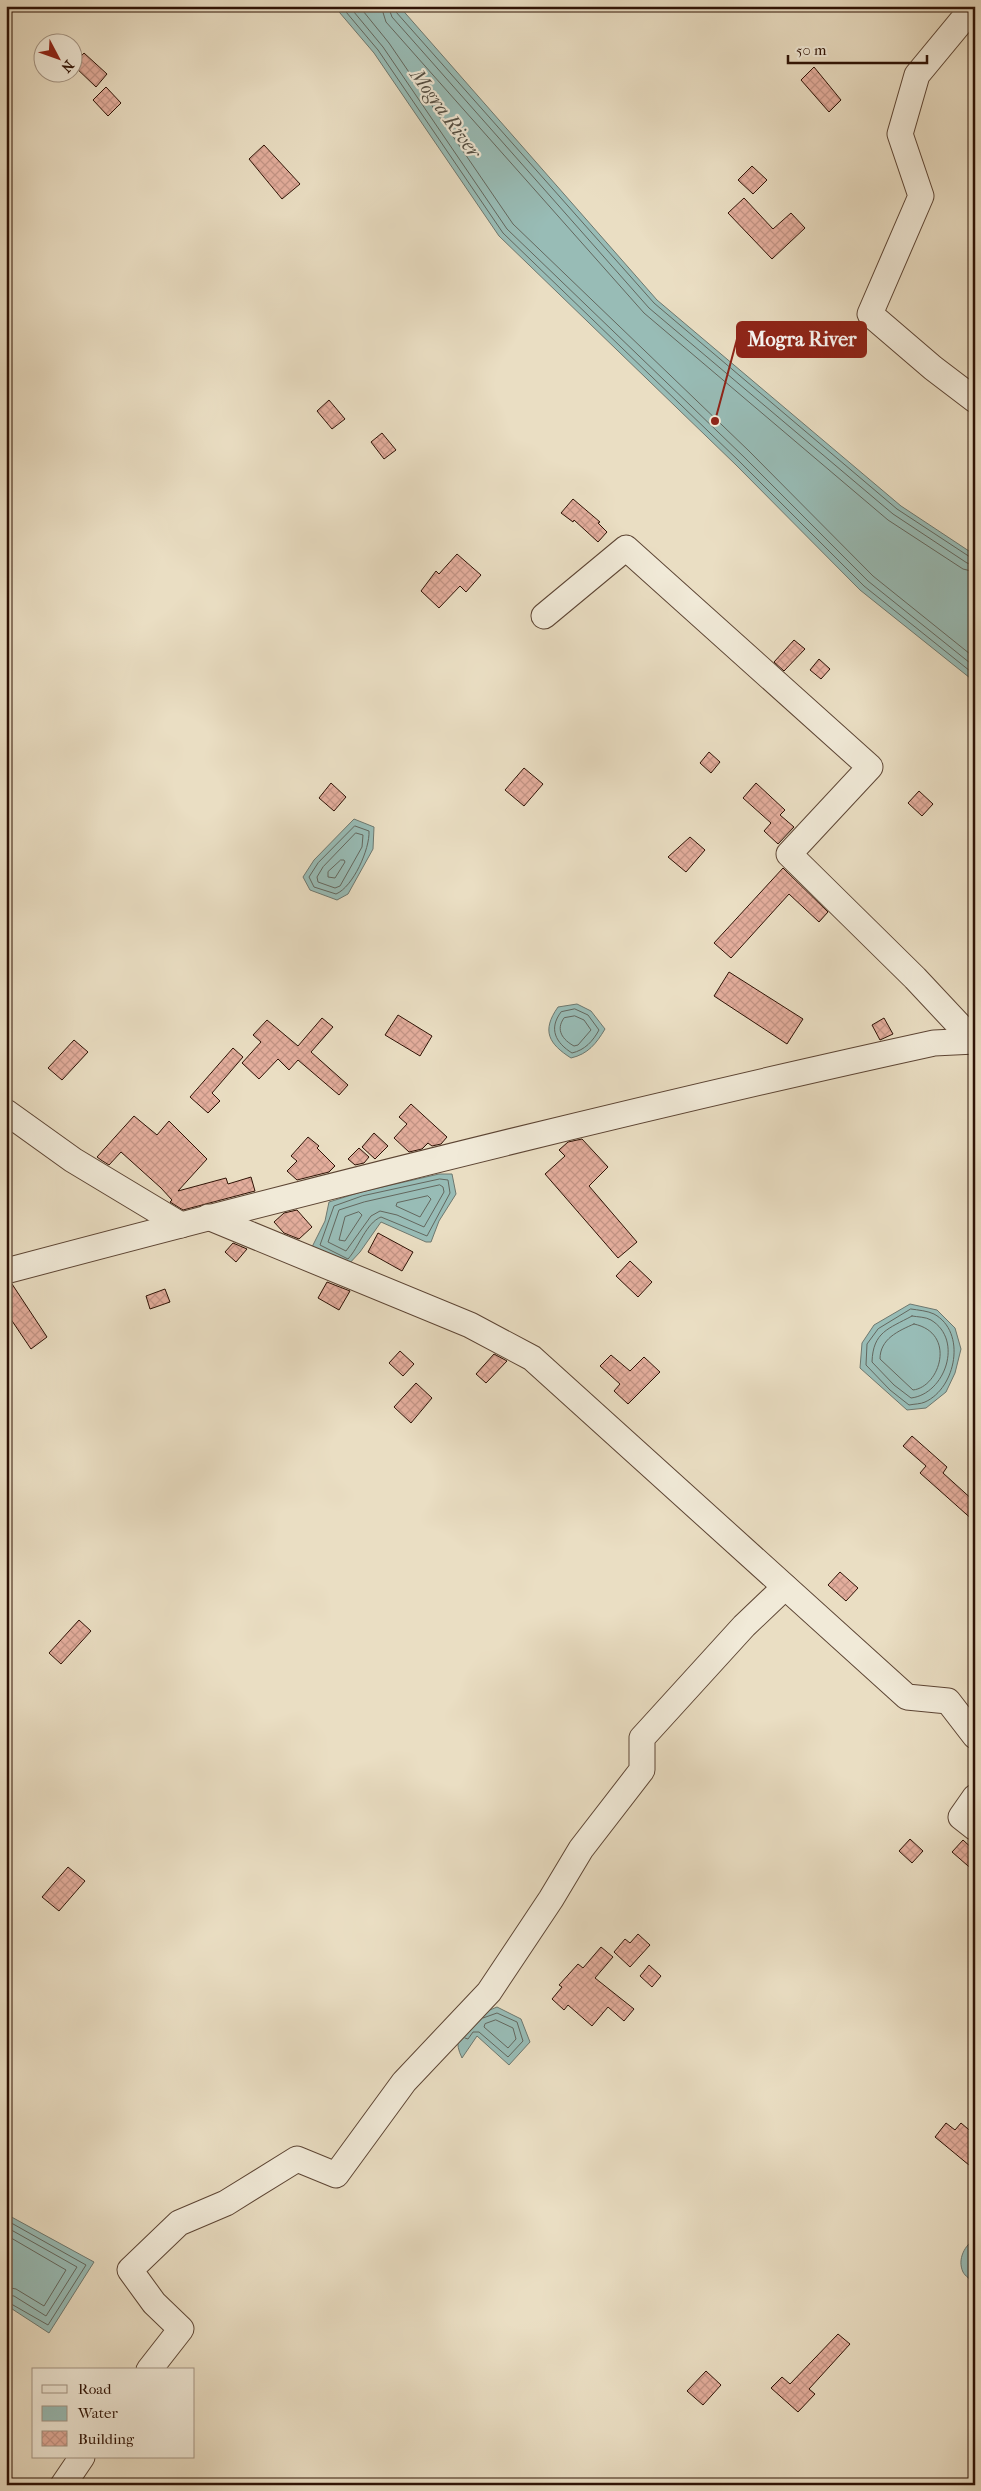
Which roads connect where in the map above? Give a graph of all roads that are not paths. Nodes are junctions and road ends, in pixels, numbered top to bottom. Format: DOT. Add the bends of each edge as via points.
graph roads {
  1 [pos="974,6"];
  2 [pos="975,400"];
  3 [pos="544,616"];
  4 [pos="974,1041"];
  5 [pos="6,1112"];
  6 [pos="208,1217"];
  7 [pos="181,1224"];
  8 [pos="6,1271"];
  9 [pos="785,1587"];
  10 [pos="975,1736"];
  11 [pos="975,1798"];
  12 [pos="975,1828"];
  13 [pos="151,2368"];
  14 [pos="81,2458"];
  15 [pos="63,2485"];
  1 -- 2 [label="street" via="917,75 900,134 921,196 870,314"];
  3 -- 4 [label="street" via="626,548 870,767 789,854 916,978"];
  4 -- 6 [label="street" via="934,1043 606,1118"];
  5 -- 7 [label="street" via="73,1160"];
  6 -- 7 [label="street"];
  6 -- 9 [label="street" via="470,1325 532,1358"];
  7 -- 8 [label="street"];
  9 -- 10 [label="street" via="907,1697 948,1700"];
  9 -- 13 [label="street" via="744,1626 642,1738 642,1770 581,1849 489,1992 404,2082 336,2175 297,2159 226,2203 179,2223 130,2270 154,2303 181,2329"];
  11 -- 12 [label="street" via="961,1817"];
  14 -- 15 [label="street"];
}
